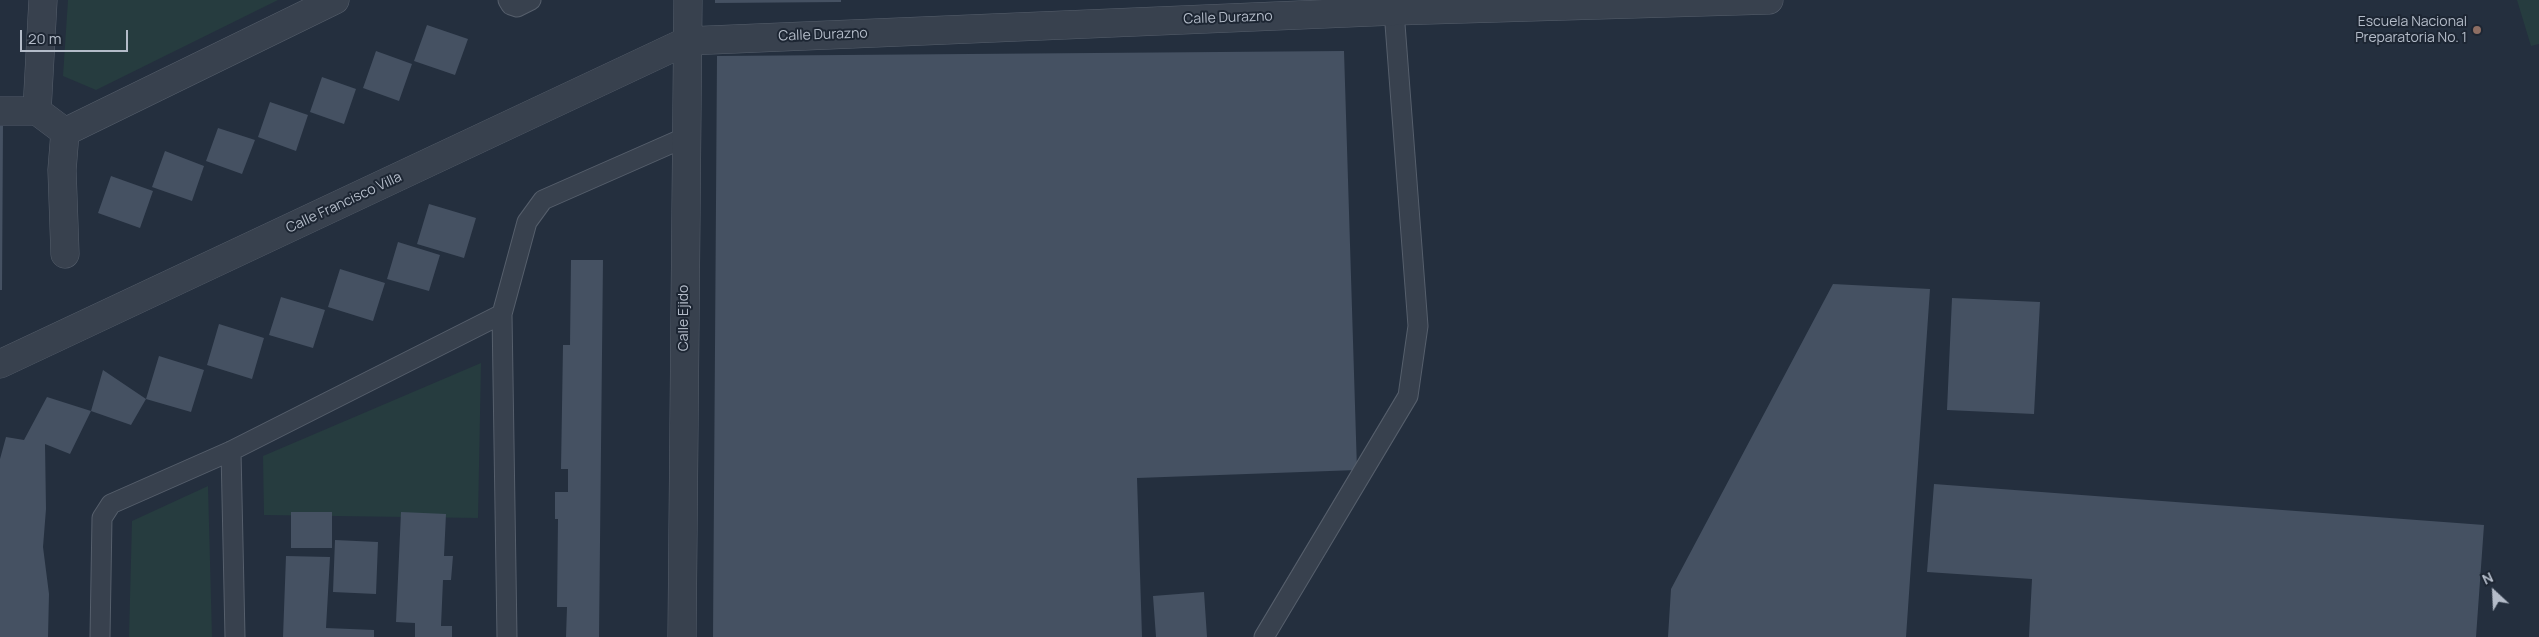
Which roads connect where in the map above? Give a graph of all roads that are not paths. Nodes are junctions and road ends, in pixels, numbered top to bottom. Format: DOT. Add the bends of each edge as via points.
graph roads {
  1 [pos="43,0"];
  2 [pos="335,0"];
  3 [pos="508,0"];
  4 [pos="531,0"];
  5 [pos="688,0"];
  6 [pos="1769,0"];
  7 [pos="1330,7"];
  8 [pos="1394,11"];
  9 [pos="687,41"];
  10 [pos="0,111"];
  11 [pos="37,112"];
  12 [pos="65,132"];
  13 [pos="686,137"];
  14 [pos="65,254"];
  15 [pos="502,314"];
  16 [pos="0,364"];
  17 [pos="231,451"];
  18 [pos="100,637"];
  19 [pos="235,637"];
  20 [pos="507,637"];
  21 [pos="682,637"];
  22 [pos="1264,637"];
  1 -- 11 [label="street"];
  2 -- 12 [label="street"];
  3 -- 4 [label="lane" via="517,7"];
  5 -- 9 [label="street, Calle Ejido"];
  6 -- 8 [label="street, Calle Durazno"];
  7 -- 8 [label="street, Calle Durazno"];
  7 -- 9 [label="street, Calle Durazno"];
  8 -- 22 [label="lane" via="1418,326 1408,396"];
  9 -- 13 [label="street, Calle Ejido"];
  9 -- 16 [label="street, Calle Francisco Villa"];
  10 -- 11 [label="street"];
  11 -- 12 [label="street"];
  12 -- 14 [label="street" via="62,170"];
  13 -- 15 [label="lane" via="543,200 527,222"];
  13 -- 21 [label="street, Calle Ejido"];
  15 -- 17 [label="lane"];
  15 -- 20 [label="lane"];
  17 -- 18 [label="lane" via="111,504 102,518"];
  17 -- 19 [label="lane"];
}
